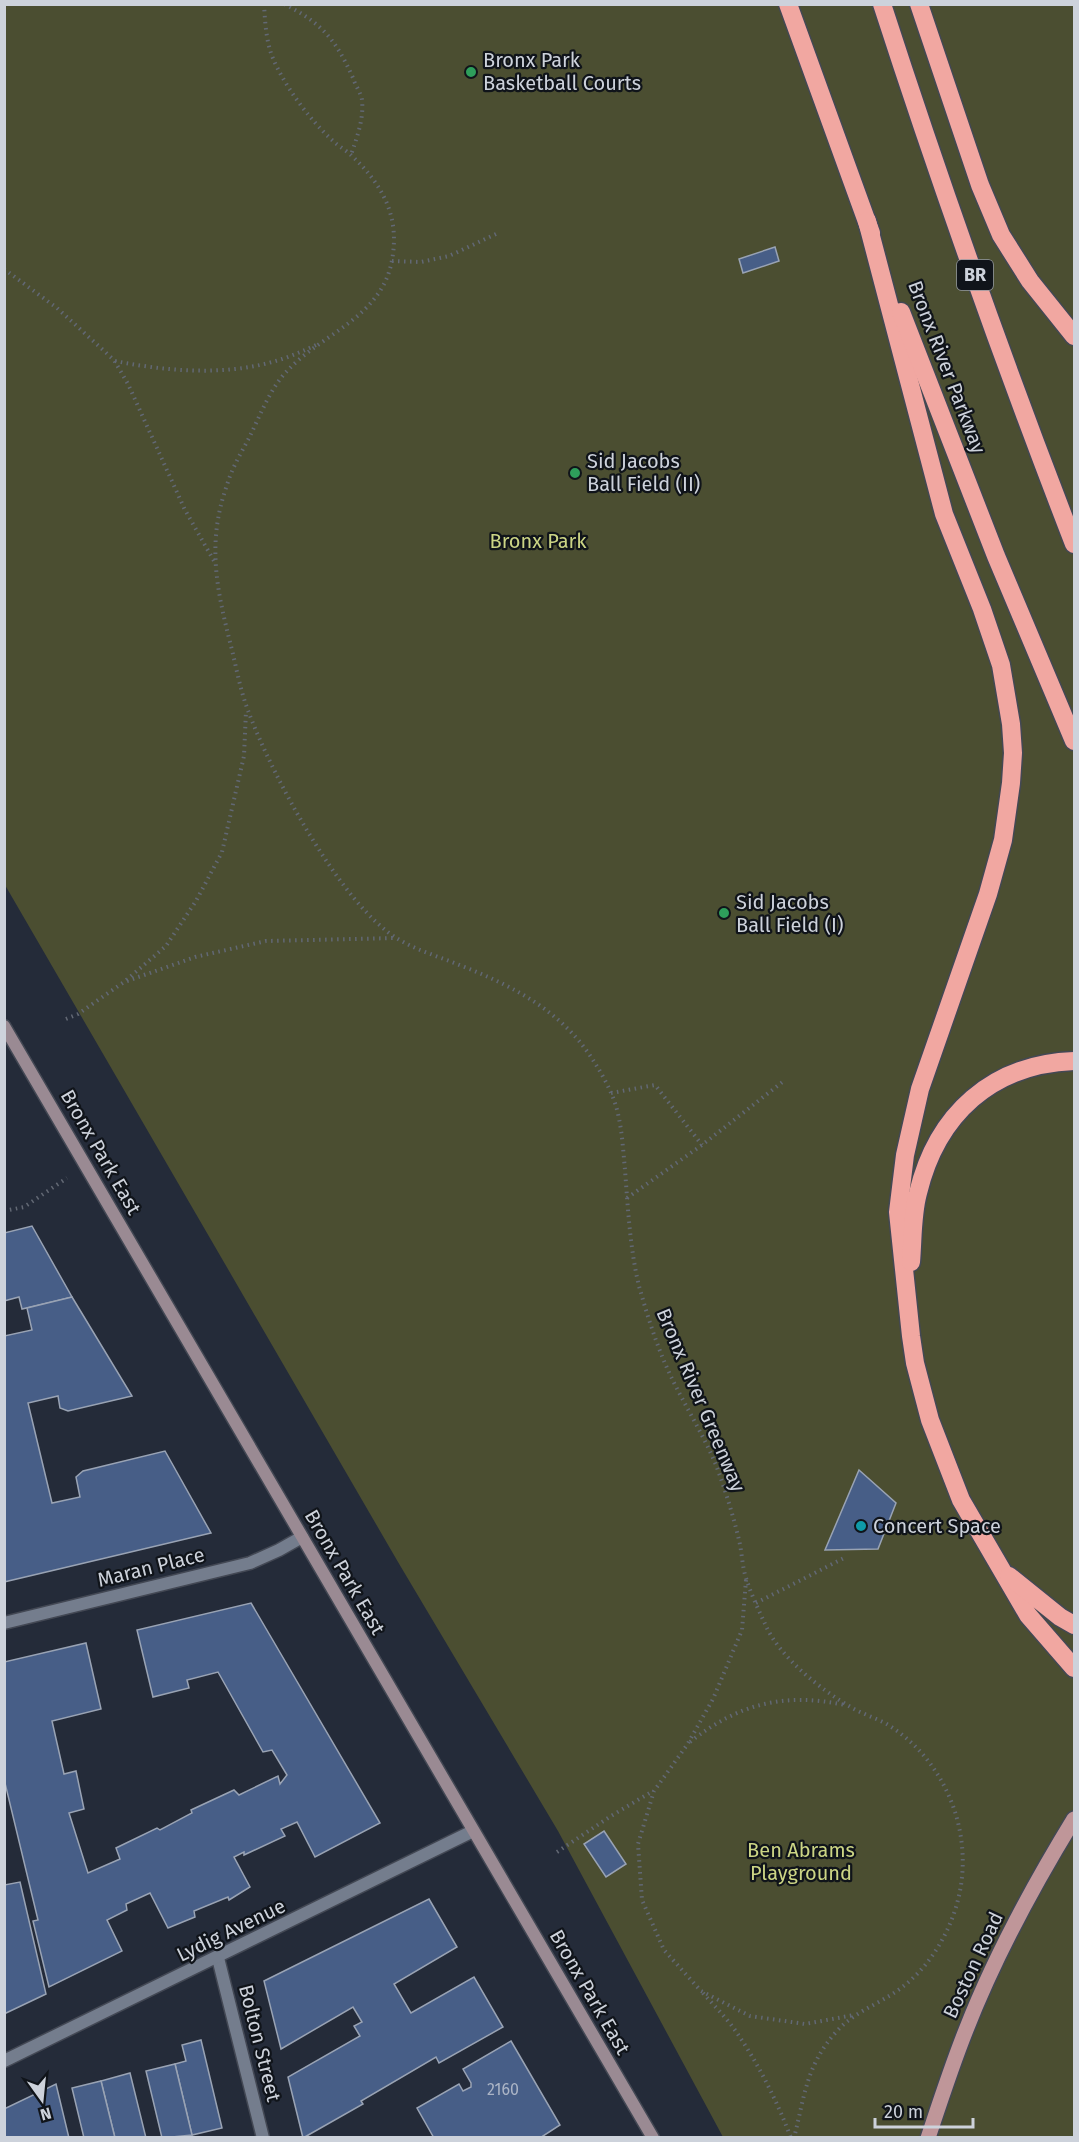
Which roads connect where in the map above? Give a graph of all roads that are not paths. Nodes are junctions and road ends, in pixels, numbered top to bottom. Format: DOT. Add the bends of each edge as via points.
graph roads {
  1 [pos="788,4"];
  2 [pos="882,4"];
  3 [pos="919,4"];
  4 [pos="867,221"];
  5 [pos="1074,336"];
  6 [pos="1074,544"];
  7 [pos="1074,741"];
  8 [pos="4,1026"];
  9 [pos="1074,1061"];
  10 [pos="908,1311"];
  11 [pos="302,1537"];
  12 [pos="1000,1569"];
  13 [pos="4,1623"];
  14 [pos="1074,1624"];
  15 [pos="1074,1668"];
  16 [pos="1074,1819"];
  17 [pos="473,1831"];
  18 [pos="218,1958"];
  19 [pos="4,2061"];
  20 [pos="263,2138"];
  21 [pos="653,2138"];
  22 [pos="928,2138"];
  1 -- 4 [label="highway, Bronx River Parkway"];
  2 -- 6 [label="highway, BR" via="944,189"];
  3 -- 5 [label="highway" via="980,185 1001,235 1030,281"];
  4 -- 7 [label="highway, Bronx River Parkway" via="996,556"];
  4 -- 10 [label="highway" via="944,514 1001,665 1011,724 1011,783 1003,840 920,1089 905,1155 898,1212"];
  8 -- 11 [label="main road, Bronx Park East"];
  9 -- 10 [label="highway" via="1030,1068 992,1084 956,1113 942,1131 917,1195"];
  10 -- 12 [label="highway" via="915,1364 940,1450 969,1515"];
  11 -- 13 [label="street, Maran Place" via="250,1563"];
  11 -- 17 [label="main road, Bronx Park East"];
  12 -- 14 [label="highway"];
  12 -- 15 [label="highway" via="1028,1615"];
  16 -- 22 [label="main road, Boston Road" via="1017,1917 992,1970 966,2028"];
  17 -- 18 [label="street, Lydig Avenue"];
  17 -- 21 [label="main road, Bronx Park East"];
  18 -- 19 [label="street, Lydig Avenue"];
  18 -- 20 [label="street, Bolton Street"];
}
